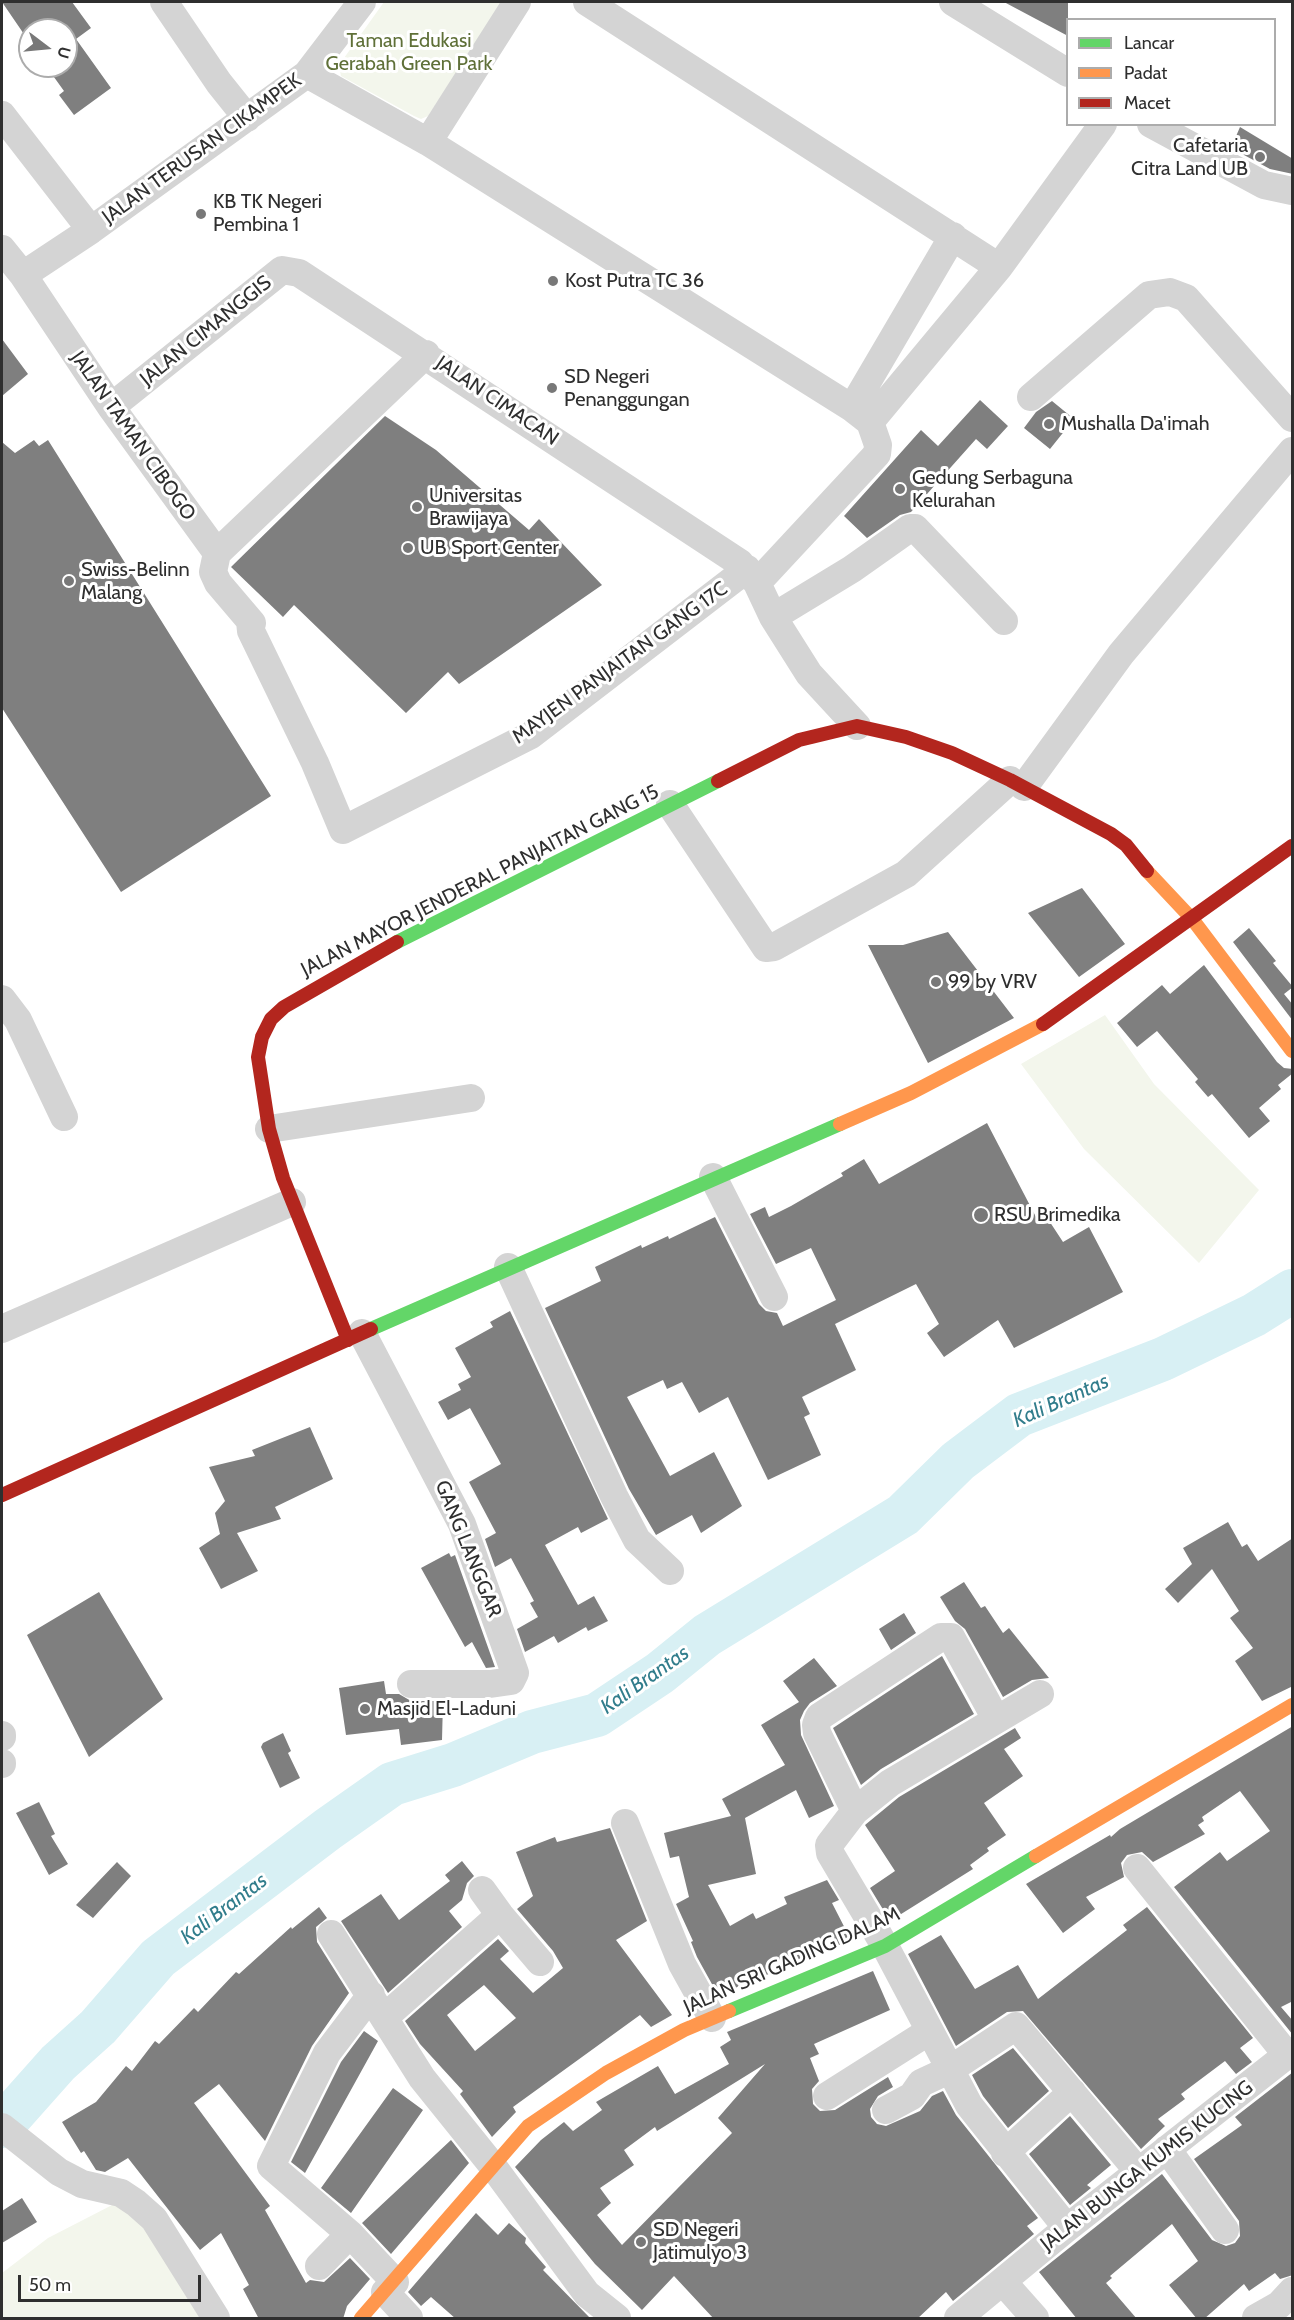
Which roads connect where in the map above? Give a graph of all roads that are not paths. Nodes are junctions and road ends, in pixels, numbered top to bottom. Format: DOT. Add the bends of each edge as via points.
graph roads {
  1 [pos="164,2"];
  2 [pos="362,2"];
  3 [pos="517,2"];
  4 [pos="587,2"];
  5 [pos="953,2"];
  6 [pos="1066,72"];
  7 [pos="307,74"];
  8 [pos="2,115"];
  9 [pos="247,118"];
  10 [pos="1102,126"];
  11 [pos="1155,126"];
  12 [pos="428,142"];
  13 [pos="1293,191"];
  14 [pos="91,230"];
  15 [pos="952,236"];
  16 [pos="2,249"];
  17 [pos="999,267"];
  18 [pos="23,275"];
  19 [pos="426,354"];
  20 [pos="1031,397"];
  21 [pos="111,407"];
  22 [pos="861,415"];
  23 [pos="1293,418"];
  24 [pos="1293,451"];
  25 [pos="217,553"];
  26 [pos="752,576"];
  27 [pos="773,618"];
  28 [pos="1004,621"];
  29 [pos="857,726"];
  30 [pos="1017,783"];
  31 [pos="670,804"];
  32 [pos="1293,846"];
  33 [pos="1193,920"];
  34 [pos="2,999"];
  35 [pos="1293,1051"];
  36 [pos="471,1098"];
  37 [pos="64,1117"];
  38 [pos="269,1129"];
  39 [pos="713,1177"];
  40 [pos="292,1202"];
  41 [pos="508,1267"];
  42 [pos="774,1297"];
  43 [pos="2,1329"];
  44 [pos="355,1336"];
  45 [pos="2,1495"];
  46 [pos="670,1571"];
  47 [pos="411,1684"];
  48 [pos="1040,1694"];
  49 [pos="1293,1705"];
  50 [pos="996,1719"];
  51 [pos="855,1811"];
  52 [pos="625,1823"];
  53 [pos="1137,1868"];
  54 [pos="482,1890"];
  55 [pos="500,1916"];
  56 [pos="331,1934"];
  57 [pos="885,1946"];
  58 [pos="540,1962"];
  59 [pos="378,2006"];
  60 [pos="712,2018"];
  61 [pos="928,2032"];
  62 [pos="1290,2053"];
  63 [pos="951,2069"];
  64 [pos="1072,2092"];
  65 [pos="827,2096"];
  66 [pos="886,2110"];
  67 [pos="2,2127"];
  68 [pos="1167,2149"];
  69 [pos="1005,2153"];
  70 [pos="492,2165"];
  71 [pos="1138,2171"];
  72 [pos="1067,2228"];
  73 [pos="1225,2230"];
  74 [pos="350,2234"];
  75 [pos="320,2266"];
  76 [pos="1003,2282"];
  77 [pos="390,2287"];
  78 [pos="1293,2291"];
  79 [pos="216,2319"];
  80 [pos="361,2319"];
  81 [pos="409,2319"];
  82 [pos="617,2319"];
  83 [pos="958,2319"];
  84 [pos="1035,2319"];
  85 [pos="1256,2319"];
  1 -- 9 [label="street"];
  2 -- 7 [label="street, JALAN TERUSAN CIKAMPEK"];
  3 -- 12 [label="street"];
  4 -- 15 [label="street"];
  5 -- 6 [label="street"];
  7 -- 9 [label="street, JALAN TERUSAN CIKAMPEK"];
  7 -- 12 [label="street"];
  8 -- 14 [label="street"];
  9 -- 14 [label="street, JALAN TERUSAN CIKAMPEK"];
  10 -- 17 [label="street"];
  11 -- 13 [label="street" via="1264,185"];
  12 -- 22 [label="street"];
  14 -- 18 [label="street, JALAN TERUSAN CIKAMPEK"];
  15 -- 17 [label="street"];
  15 -- 22 [label="street"];
  16 -- 18 [label="street, JALAN TAMAN CIBOGO"];
  17 -- 22 [label="street"];
  18 -- 21 [label="street, JALAN TAMAN CIBOGO"];
  19 -- 21 [label="street, JALAN CIMANGGIS" via="299,273 282,270"];
  19 -- 25 [label="street, JALAN CIMACAN"];
  19 -- 26 [label="street, JALAN CIMACAN"];
  20 -- 23 [label="street" via="1149,295 1170,292 1186,298"];
  21 -- 25 [label="street, JALAN TAMAN CIBOGO"];
  22 -- 26 [label="street" via="878,445 877,453"];
  24 -- 30 [label="street"];
  25 -- 26 [label="street, MAYJEN PANJAITAN GANG 17C" via="215,577 251,622 251,631 343,830 531,735"];
  26 -- 27 [label="street"];
  27 -- 28 [label="street" via="915,528"];
  27 -- 29 [label="street" via="809,674"];
  29 -- 30 [label="street" via="952,753"];
  29 -- 31 [label="street, JALAN MAYOR JENDERAL PANJAITAN GANG 15" via="799,740"];
  30 -- 31 [label="street" via="906,874 774,948 766,948"];
  30 -- 33 [label="street" via="1126,845"];
  31 -- 38 [label="street, JALAN MAYOR JENDERAL PANJAITAN GANG 15" via="392,945 284,1006 262,1037 258,1057"];
  32 -- 33 [label="street"];
  33 -- 35 [label="street"];
  33 -- 39 [label="street" via="1053,1019 911,1093"];
  34 -- 37 [label="street" via="18,1020"];
  36 -- 38 [label="street"];
  38 -- 40 [label="street, JALAN MAYOR JENDERAL PANJAITAN GANG 15"];
  39 -- 41 [label="street"];
  39 -- 42 [label="street"];
  40 -- 43 [label="street"];
  40 -- 44 [label="street, JALAN MAYOR JENDERAL PANJAITAN GANG 15"];
  41 -- 44 [label="street"];
  41 -- 46 [label="street" via="637,1540"];
  44 -- 45 [label="street"];
  44 -- 47 [label="street, GANG LANGGAR" via="462,1524 515,1673 511,1681 490,1684"];
  48 -- 50 [label="street"];
  49 -- 57 [label="street, JALAN SRI GADING DALAM"];
  50 -- 51 [label="street" via="890,1783"];
  50 -- 51 [label="street" via="951,1637 945,1635 819,1718 816,1725"];
  51 -- 57 [label="street" via="829,1845 830,1853"];
  52 -- 60 [label="street" via="682,1964"];
  53 -- 62 [label="street"];
  54 -- 55 [label="street"];
  55 -- 58 [label="street"];
  55 -- 59 [label="street"];
  56 -- 59 [label="street"];
  57 -- 60 [label="street, JALAN SRI GADING DALAM"];
  57 -- 61 [label="street"];
  59 -- 70 [label="street" via="422,2078"];
  59 -- 74 [label="street" via="342,2029 271,2166"];
  60 -- 70 [label="street, JALAN SRI GADING DALAM" via="645,2050 554,2106 528,2126"];
  61 -- 63 [label="street"];
  61 -- 65 [label="street"];
  62 -- 68 [label="street, JALAN BUNGA KUMIS KUCING"];
  63 -- 64 [label="street" via="1016,2026"];
  63 -- 66 [label="street" via="921,2083 912,2096"];
  63 -- 69 [label="street" via="969,2105"];
  64 -- 69 [label="street"];
  64 -- 71 [label="street"];
  67 -- 79 [label="street" via="59,2172 82,2184 121,2193 154,2219"];
  68 -- 71 [label="street, JALAN BUNGA KUMIS KUCING"];
  68 -- 73 [label="street"];
  69 -- 72 [label="street"];
  70 -- 77 [label="street, JALAN SRI GADING DALAM"];
  70 -- 82 [label="street" via="586,2294"];
  71 -- 72 [label="street, JALAN BUNGA KUMIS KUCING"];
  72 -- 76 [label="street, JALAN BUNGA KUMIS KUCING"];
  74 -- 75 [label="street"];
  74 -- 77 [label="street"];
  76 -- 83 [label="street, JALAN BUNGA KUMIS KUCING"];
  76 -- 84 [label="street"];
  77 -- 80 [label="street, JALAN SRI GADING DALAM"];
  77 -- 81 [label="street"];
  78 -- 85 [label="street"];
}
